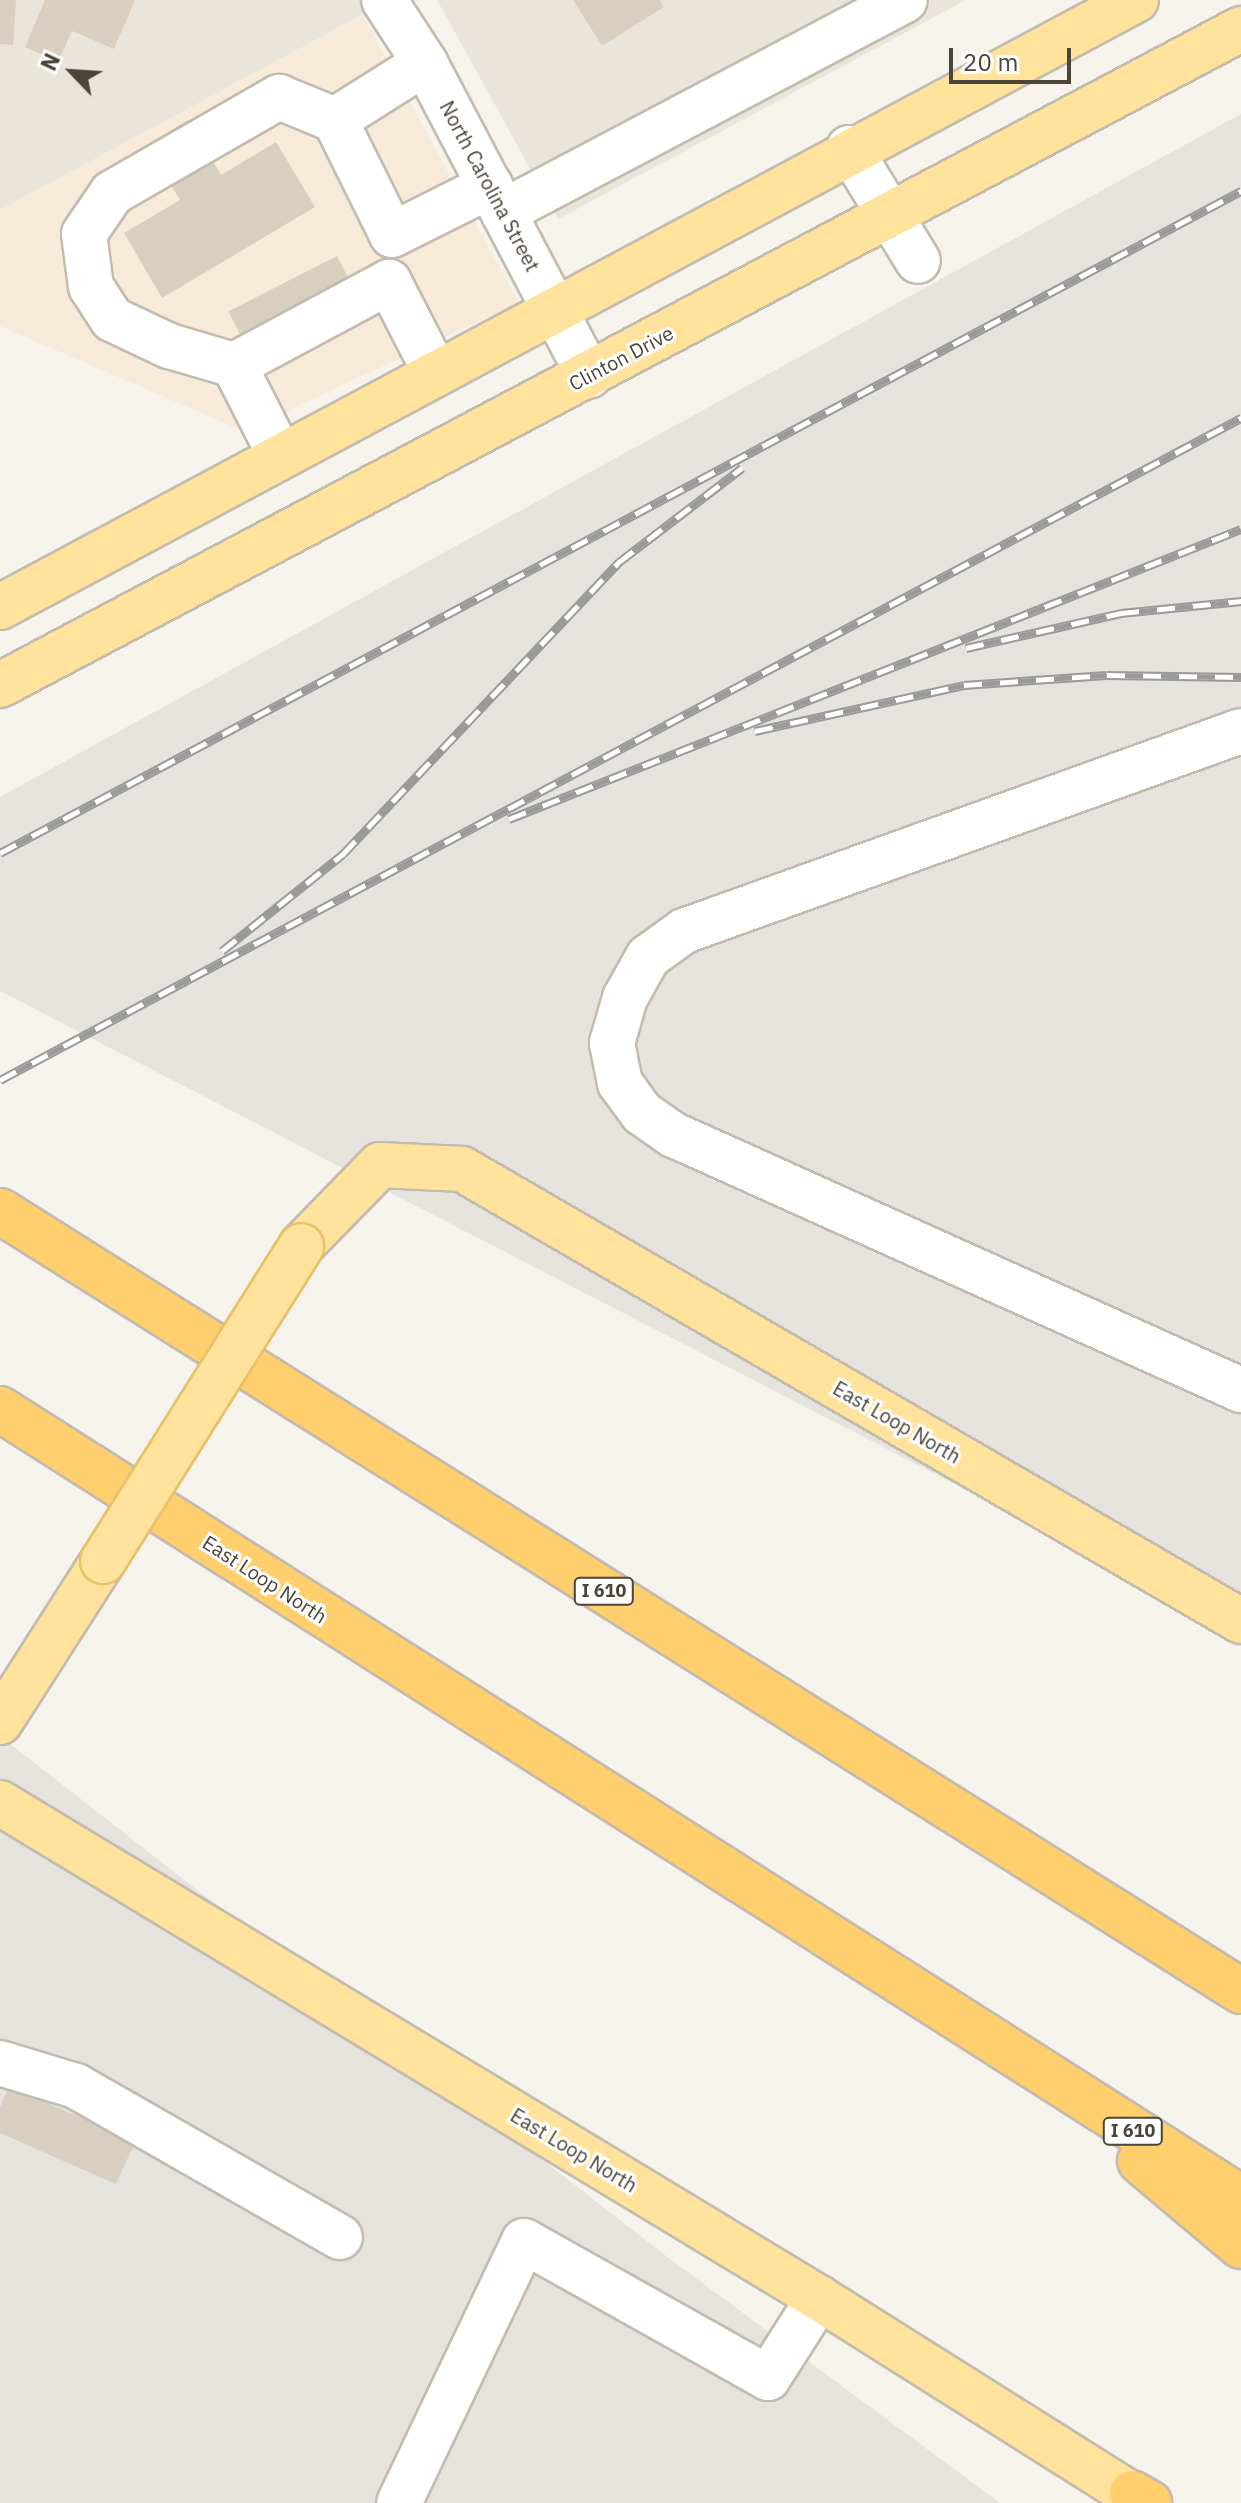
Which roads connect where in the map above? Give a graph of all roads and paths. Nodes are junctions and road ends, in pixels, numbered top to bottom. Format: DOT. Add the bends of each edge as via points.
graph roads {
  1 [pos="358,0"];
  2 [pos="905,0"];
  3 [pos="1136,0"];
  4 [pos="390,11"];
  5 [pos="1241,29"];
  6 [pos="425,63"];
  7 [pos="335,120"];
  8 [pos="849,148"];
  9 [pos="497,199"];
  10 [pos="887,216"];
  11 [pos="392,235"];
  12 [pos="918,261"];
  13 [pos="389,282"];
  14 [pos="554,307"];
  15 [pos="234,365"];
  16 [pos="435,372"];
  17 [pos="589,376"];
  18 [pos="280,455"];
  19 [pos="0,607"];
  20 [pos="0,685"];
  21 [pos="1241,731"];
  22 [pos="0,1211"];
  23 [pos="1241,1390"];
  24 [pos="0,1409"];
  25 [pos="1241,1621"];
  26 [pos="0,1722"];
  27 [pos="0,1803"];
  28 [pos="1241,1991"];
  29 [pos="0,2063"];
  30 [pos="1024,2065"];
  31 [pos="1241,2198"];
  32 [pos="340,2237"];
  33 [pos="1241,2246"];
  34 [pos="819,2298"];
  35 [pos="1141,2500"];
  36 [pos="399,2503"];
  1 -- 4 [label="street"];
  2 -- 9 [label="street"];
  3 -- 8 [label="main road"];
  4 -- 6 [label="street, North Carolina Street"];
  5 -- 10 [label="main road, Clinton Drive"];
  6 -- 7 [label="street"];
  6 -- 9 [label="street, North Carolina Street"];
  7 -- 11 [label="street"];
  7 -- 15 [label="street" via="279,97 112,193 84,234 91,287 112,319 169,346"];
  8 -- 10 [label="street"];
  8 -- 14 [label="main road"];
  9 -- 11 [label="street"];
  9 -- 14 [label="street, North Carolina Street"];
  10 -- 12 [label="street"];
  10 -- 17 [label="main road, Clinton Drive"];
  11 -- 13 [label="street"];
  13 -- 15 [label="street"];
  13 -- 16 [label="street"];
  14 -- 16 [label="main road"];
  14 -- 17 [label="street, North Carolina Street"];
  15 -- 18 [label="street"];
  16 -- 18 [label="main road"];
  17 -- 20 [label="main road, Clinton Drive"];
  18 -- 19 [label="main road"];
  21 -- 23 [label="street" via="684,931 648,957 625,998 612,1043 620,1083 642,1113 674,1135"];
  22 -- 28 [label="highway, I 610"];
  24 -- 30 [label="highway, East Loop North / I 610"];
  25 -- 26 [label="main road, East Loop North, bridge" via="462,1169 380,1165 301,1246"];
  27 -- 34 [label="main road, East Loop North"];
  29 -- 32 [label="street" via="76,2086"];
  30 -- 31 [label="highway, East Loop North / I 610"];
  30 -- 33 [label="highway"];
  34 -- 35 [label="main road, East Loop North"];
  34 -- 36 [label="street" via="768,2378 524,2241"];
}
